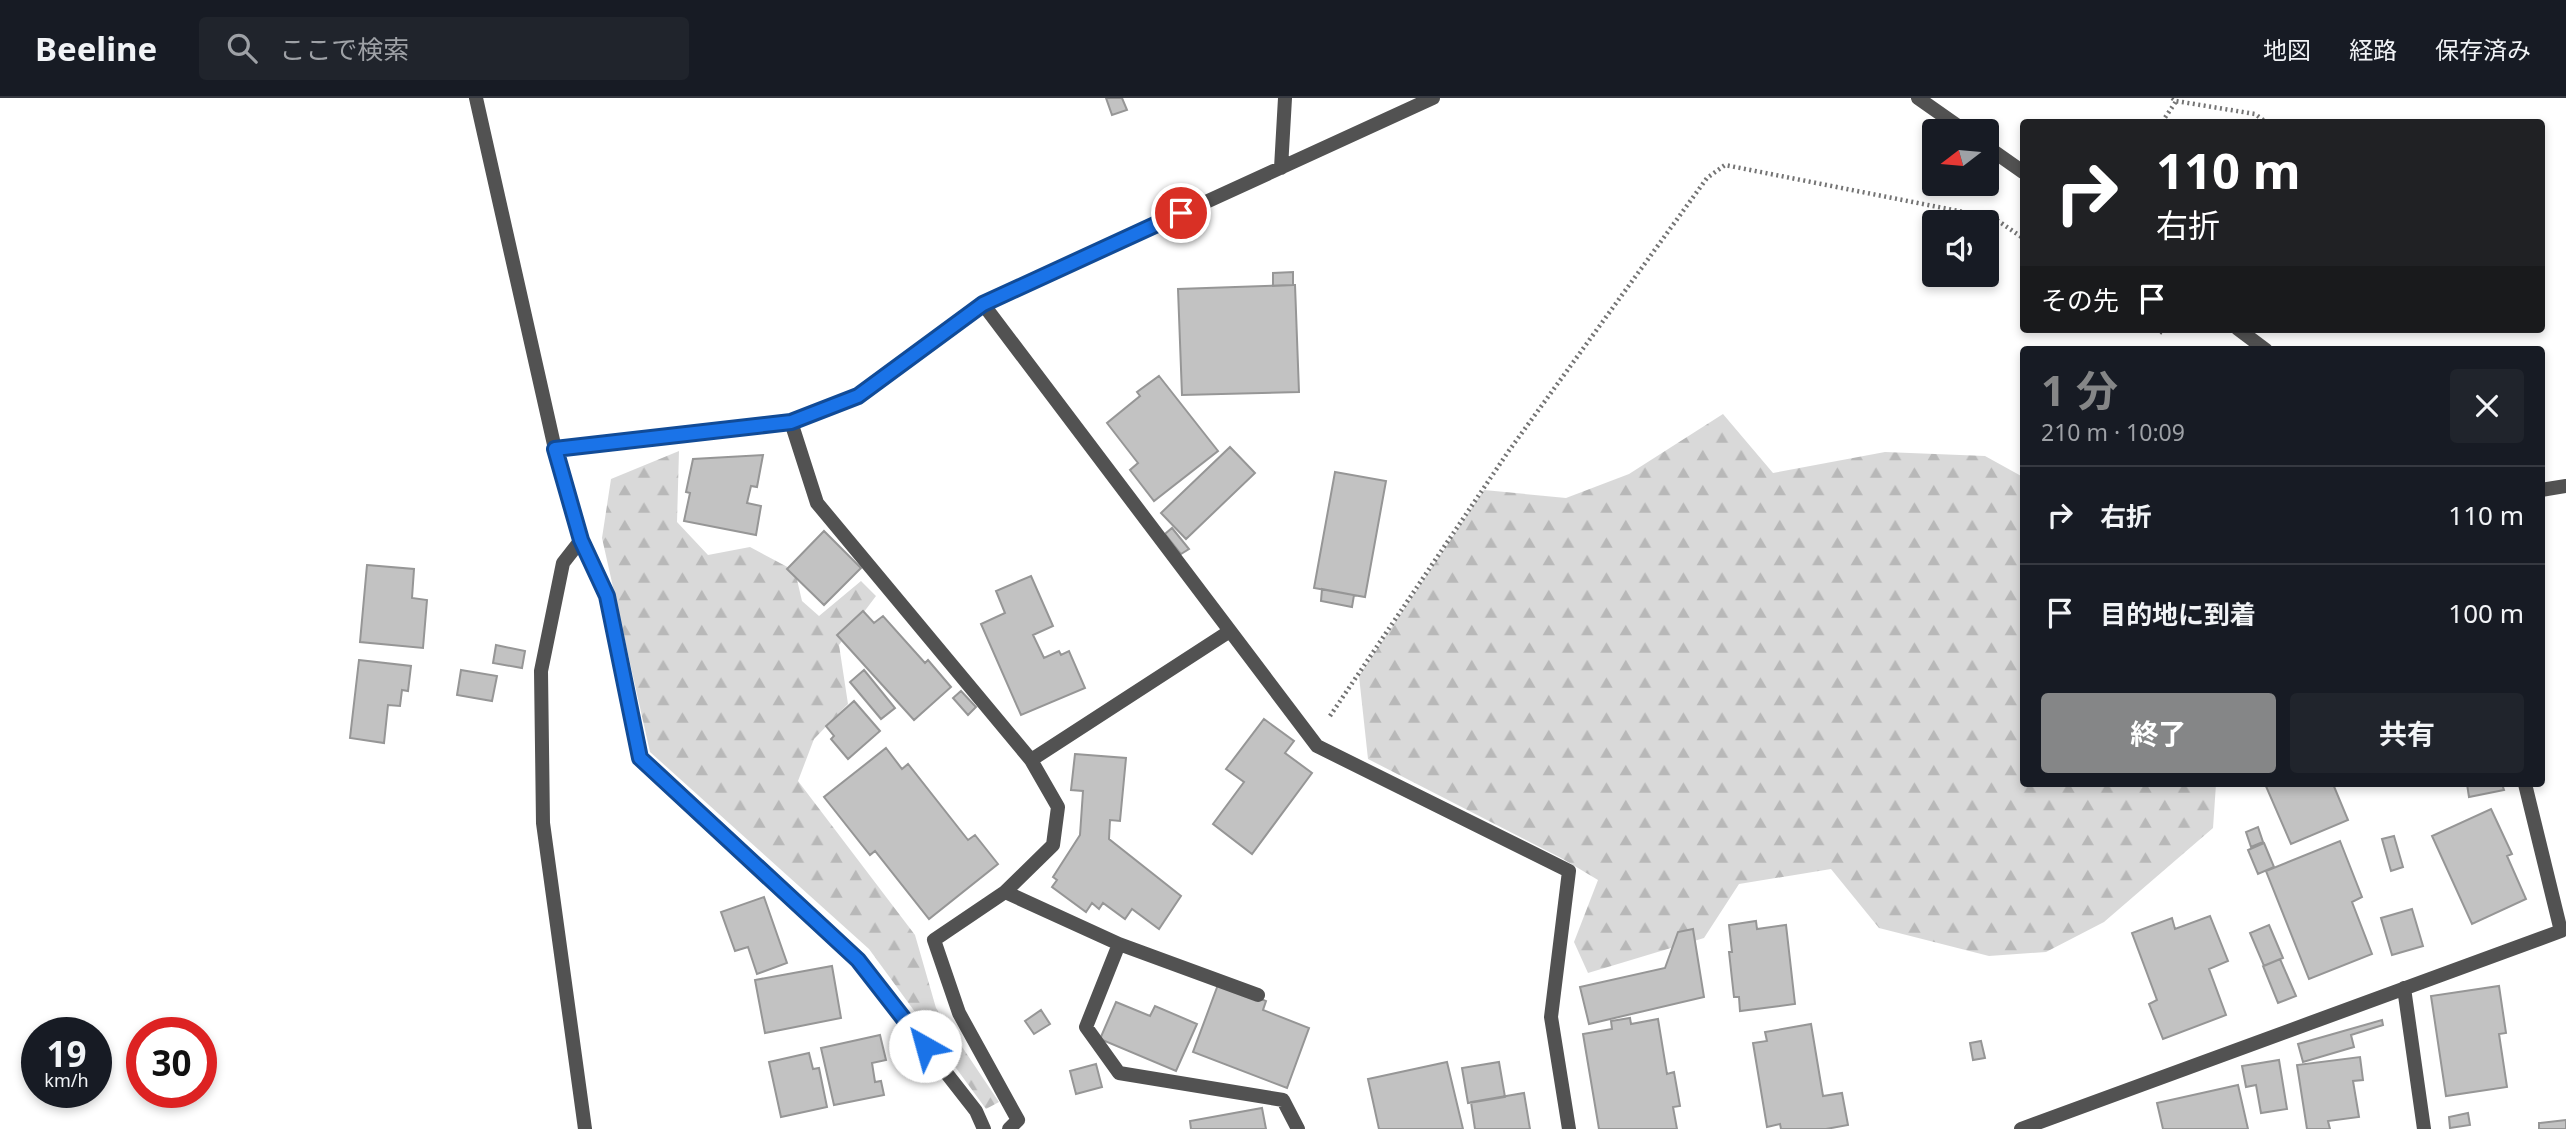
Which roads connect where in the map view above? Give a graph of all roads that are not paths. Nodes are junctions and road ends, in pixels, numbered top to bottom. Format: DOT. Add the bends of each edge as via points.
graph roads {
  1 [pos="476,98"];
  2 [pos="1285,98"];
  3 [pos="1433,98"];
  4 [pos="1918,98"];
  5 [pos="1948,119"];
  6 [pos="1999,155"];
  7 [pos="1281,168"];
  8 [pos="2020,170"];
  9 [pos="983,304"];
  10 [pos="2243,333"];
  11 [pos="2261,346"];
  12 [pos="791,422"];
  13 [pos="555,449"];
  14 [pos="2566,486"];
  15 [pos="2545,489"];
  16 [pos="581,540"];
  17 [pos="1230,632"];
  18 [pos="1031,760"];
  19 [pos="2526,787"];
  20 [pos="1005,892"];
  21 [pos="1119,944"];
  22 [pos="2404,988"];
  23 [pos="1258,995"];
  24 [pos="585,1129"];
  25 [pos="984,1129"];
  26 [pos="1009,1129"];
  27 [pos="1298,1129"];
  28 [pos="1569,1129"];
  29 [pos="2021,1129"];
  30 [pos="2424,1129"];
  1 -- 13 [label="street"];
  2 -- 7 [label="street"];
  3 -- 7 [label="street"];
  4 -- 5 [label="street"];
  6 -- 8 [label="street"];
  7 -- 9 [label="street"];
  9 -- 12 [label="street" via="858,396"];
  9 -- 17 [label="street"];
  10 -- 11 [label="street"];
  12 -- 13 [label="street"];
  12 -- 18 [label="street" via="817,503"];
  13 -- 16 [label="street"];
  14 -- 15 [label="street"];
  16 -- 24 [label="street" via="563,563 541,685 542,823"];
  16 -- 25 [label="street" via="607,596 640,758 858,960 976,1111"];
  17 -- 18 [label="street"];
  17 -- 28 [label="street" via="1317,746 1569,871 1551,1017"];
  18 -- 20 [label="street" via="1058,807 1052,845"];
  19 -- 22 [label="street" via="2561,931"];
  20 -- 21 [label="street"];
  20 -- 26 [label="street" via="934,940 959,1013 1018,1120"];
  21 -- 23 [label="street"];
  21 -- 27 [label="street" via="1086,1027 1119,1073 1283,1100"];
  22 -- 29 [label="street"];
  22 -- 30 [label="street"];
}
